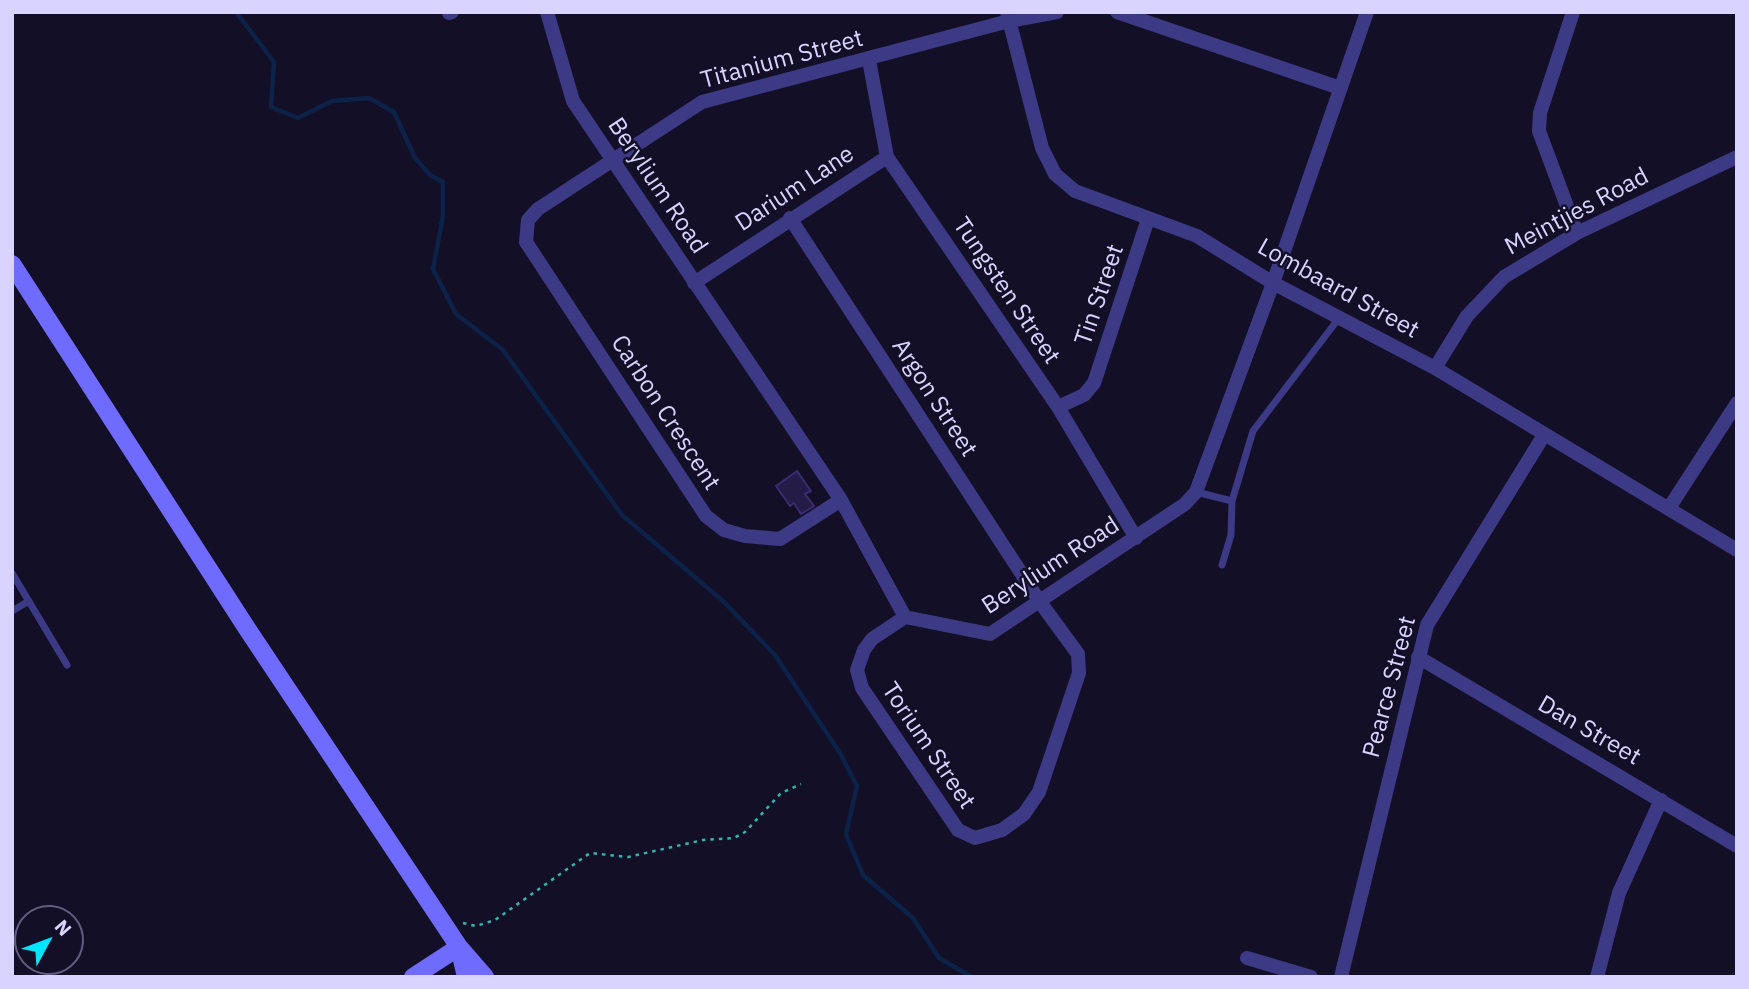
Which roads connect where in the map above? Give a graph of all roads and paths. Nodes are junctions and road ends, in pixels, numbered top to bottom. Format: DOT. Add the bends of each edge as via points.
graph roads {
  1 [pos="547,12"];
  2 [pos="1057,12"];
  3 [pos="1116,12"];
  4 [pos="1367,12"];
  5 [pos="1573,12"];
  6 [pos="1008,17"];
  7 [pos="869,60"];
  8 [pos="1340,88"];
  9 [pos="887,157"];
  10 [pos="1737,157"];
  11 [pos="613,161"];
  12 [pos="790,218"];
  13 [pos="1148,219"];
  14 [pos="1577,233"];
  15 [pos="526,242"];
  16 [pos="12,264"];
  17 [pos="694,283"];
  18 [pos="1273,283"];
  19 [pos="1339,317"];
  20 [pos="1435,368"];
  21 [pos="1737,403"];
  22 [pos="1058,407"];
  23 [pos="1544,435"];
  24 [pos="1196,492"];
  25 [pos="841,500"];
  26 [pos="1232,501"];
  27 [pos="1669,508"];
  28 [pos="1136,538"];
  29 [pos="1737,550"];
  30 [pos="1222,565"];
  31 [pos="12,573"];
  32 [pos="29,601"];
  33 [pos="1040,602"];
  34 [pos="12,611"];
  35 [pos="905,617"];
  36 [pos="1418,657"];
  37 [pos="67,665"];
  38 [pos="801,784"];
  39 [pos="1661,800"];
  40 [pos="1737,846"];
  41 [pos="439,917"];
  42 [pos="459,947"];
  43 [pos="1247,958"];
  44 [pos="414,977"];
  45 [pos="466,977"];
  46 [pos="485,977"];
  47 [pos="1311,977"];
  48 [pos="1340,977"];
  49 [pos="1597,977"];
  1 -- 11 [label="street, Berylium Road" via="573,101"];
  2 -- 6 [label="street, Titanium Street"];
  3 -- 8 [label="street"];
  4 -- 8 [label="street, Berylium Road"];
  5 -- 14 [label="street" via="1539,113 1539,131"];
  6 -- 7 [label="street, Titanium Street"];
  6 -- 13 [label="street, Lombaard Street" via="1042,148 1055,174 1075,191"];
  7 -- 9 [label="street, Tungsten Street"];
  7 -- 11 [label="street, Titanium Street" via="702,102"];
  8 -- 18 [label="street, Berylium Road"];
  9 -- 12 [label="street, Darium Lane"];
  9 -- 22 [label="street, Tungsten Street"];
  10 -- 14 [label="street, Meintjies Road"];
  11 -- 15 [label="street, Titanium Street" via="533,214 526,225"];
  11 -- 17 [label="street, Berylium Road"];
  12 -- 17 [label="street, Darium Lane"];
  12 -- 33 [label="street, Argon Street"];
  13 -- 18 [label="street, Lombaard Street" via="1197,236"];
  13 -- 22 [label="street, Tin Street" via="1094,383 1084,394"];
  14 -- 20 [label="street, Meintjies Road" via="1489,290"];
  15 -- 25 [label="street, Carbon Crescent" via="705,516 724,530 780,540"];
  16 -- 41 [label="street"];
  17 -- 25 [label="street, Berylium Road"];
  18 -- 19 [label="street, Lombaard Street"];
  18 -- 24 [label="street, Berylium Road"];
  19 -- 20 [label="street, Lombaard Street"];
  19 -- 26 [label="lane" via="1253,431"];
  20 -- 23 [label="street, Lombaard Street"];
  21 -- 27 [label="street"];
  22 -- 28 [label="street, Tungsten Street"];
  23 -- 27 [label="street, Lombaard Street"];
  23 -- 36 [label="street, Pearce Street" via="1440,600"];
  24 -- 26 [label="lane"];
  24 -- 28 [label="street, Berylium Road"];
  25 -- 35 [label="street, Berylium Road"];
  26 -- 30 [label="lane" via="1231,535"];
  27 -- 29 [label="street, Lombaard Street"];
  28 -- 33 [label="street, Berylium Road"];
  31 -- 32 [label="lane"];
  32 -- 34 [label="lane"];
  32 -- 37 [label="lane"];
  33 -- 35 [label="street, Berylium Road" via="990,634"];
  33 -- 35 [label="street, Torium Street" via="1078,654 1080,667 1033,803 1014,823 986,836 967,836 958,830 862,688 857,670 860,658 872,639"];
  36 -- 39 [label="street, Dan Street"];
  36 -- 48 [label="street, Pearce Street"];
  38 -- 41 [label="path" via="781,793 734,838 696,841 628,857 590,853 485,925"];
  39 -- 40 [label="street, Dan Street"];
  39 -- 49 [label="street" via="1619,893"];
  41 -- 42 [label="street"];
  42 -- 44 [label="street"];
  42 -- 45 [label="street"];
  42 -- 46 [label="street"];
  43 -- 47 [label="street"];
}
